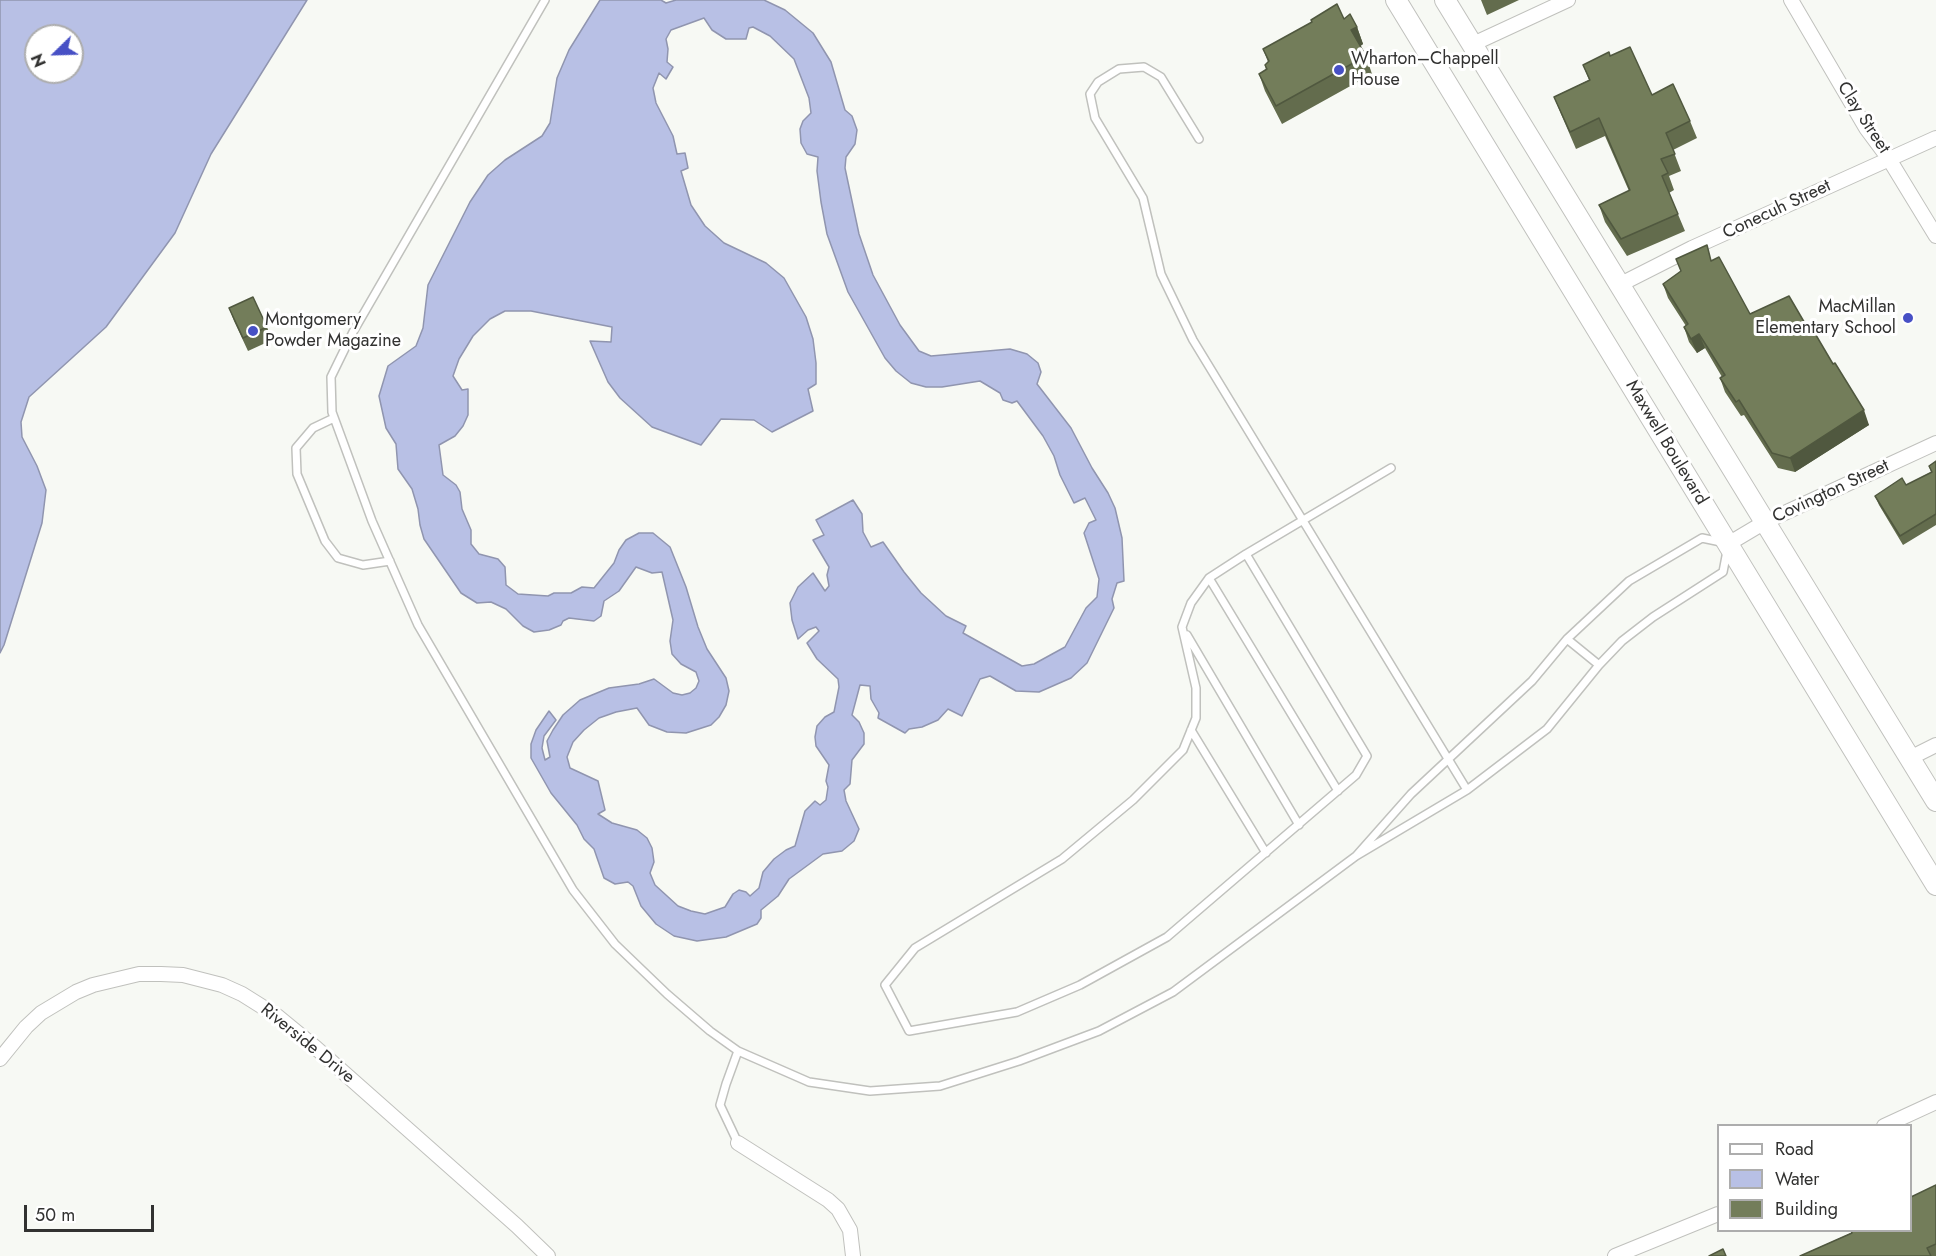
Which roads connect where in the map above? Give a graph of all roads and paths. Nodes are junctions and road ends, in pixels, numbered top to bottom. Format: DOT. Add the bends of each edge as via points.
graph roads {
  1 [pos="545,0"];
  2 [pos="1396,0"];
  3 [pos="1445,0"];
  4 [pos="1568,0"];
  5 [pos="1791,0"];
  6 [pos="1473,44"];
  7 [pos="1936,138"];
  8 [pos="1199,139"];
  9 [pos="1889,159"];
  10 [pos="1936,236"];
  11 [pos="1618,285"];
  12 [pos="334,418"];
  13 [pos="1936,443"];
  14 [pos="1391,468"];
  15 [pos="1302,521"];
  16 [pos="1765,522"];
  17 [pos="1728,544"];
  18 [pos="1246,554"];
  19 [pos="390,561"];
  20 [pos="1209,578"];
  21 [pos="1182,627"];
  22 [pos="1567,639"];
  23 [pos="1599,665"];
  24 [pos="1191,730"];
  25 [pos="1936,745"];
  26 [pos="1910,758"];
  27 [pos="1447,759"];
  28 [pos="1467,790"];
  29 [pos="1338,791"];
  30 [pos="1936,801"];
  31 [pos="1299,825"];
  32 [pos="1266,853"];
  33 [pos="1356,856"];
  34 [pos="1936,885"];
  35 [pos="738,1051"];
  36 [pos="0,1059"];
  37 [pos="1936,1102"];
  38 [pos="1886,1124"];
  39 [pos="738,1143"];
  40 [pos="1717,1215"];
  41 [pos="548,1256"];
  42 [pos="853,1256"];
  43 [pos="1615,1256"];
  1 -- 12 [label="lane" via="331,377"];
  2 -- 17 [label="main road, Maxwell Boulevard"];
  3 -- 6 [label="main road"];
  4 -- 6 [label="street"];
  5 -- 9 [label="street, Clay Street" via="1866,128"];
  6 -- 11 [label="main road"];
  7 -- 9 [label="street, Conecuh Street"];
  8 -- 15 [label="lane" via="1161,77 1144,67 1119,69 1098,82 1090,94 1095,118 1143,198 1161,274 1193,340"];
  9 -- 10 [label="street, Clay Street"];
  9 -- 11 [label="street, Conecuh Street"];
  11 -- 16 [label="main road"];
  12 -- 19 [label="lane"];
  12 -- 19 [label="lane" via="313,428 296,448 297,474 325,541 338,558 363,565"];
  13 -- 16 [label="street, Covington Street"];
  14 -- 15 [label="lane"];
  15 -- 18 [label="lane"];
  15 -- 27 [label="lane"];
  16 -- 17 [label="street, Covington Street"];
  16 -- 26 [label="main road"];
  17 -- 22 [label="lane" via="1702,538 1688,546 1629,581"];
  17 -- 23 [label="lane" via="1723,572 1653,617"];
  17 -- 34 [label="main road, Maxwell Boulevard"];
  18 -- 20 [label="lane"];
  18 -- 29 [label="lane" via="1367,756 1356,775"];
  19 -- 35 [label="lane" via="418,625 573,890 615,944 710,1031"];
  20 -- 21 [label="lane" via="1191,603"];
  20 -- 29 [label="lane"];
  21 -- 24 [label="lane" via="1196,688 1196,718"];
  21 -- 31 [label="lane"];
  22 -- 23 [label="lane"];
  22 -- 27 [label="lane" via="1532,681"];
  23 -- 28 [label="lane" via="1547,729"];
  24 -- 32 [label="lane"];
  24 -- 32 [label="lane" via="1183,750 1133,800 1062,860 915,948 885,985 909,1031 1017,1012 1080,985 1167,937"];
  25 -- 26 [label="street"];
  26 -- 30 [label="main road"];
  27 -- 28 [label="lane"];
  27 -- 33 [label="lane"];
  28 -- 33 [label="lane"];
  29 -- 31 [label="lane"];
  31 -- 32 [label="lane"];
  33 -- 35 [label="lane" via="1173,992 1099,1031 1019,1062 940,1086 870,1091 809,1082"];
  35 -- 39 [label="lane" via="720,1105"];
  36 -- 41 [label="street, Riverside Drive" via="41,1013 93,985 139,974 161,974 222,985 277,1016"];
  37 -- 38 [label="street"];
  39 -- 42 [label="street" via="838,1209 850,1230"];
  40 -- 43 [label="street"];
}
